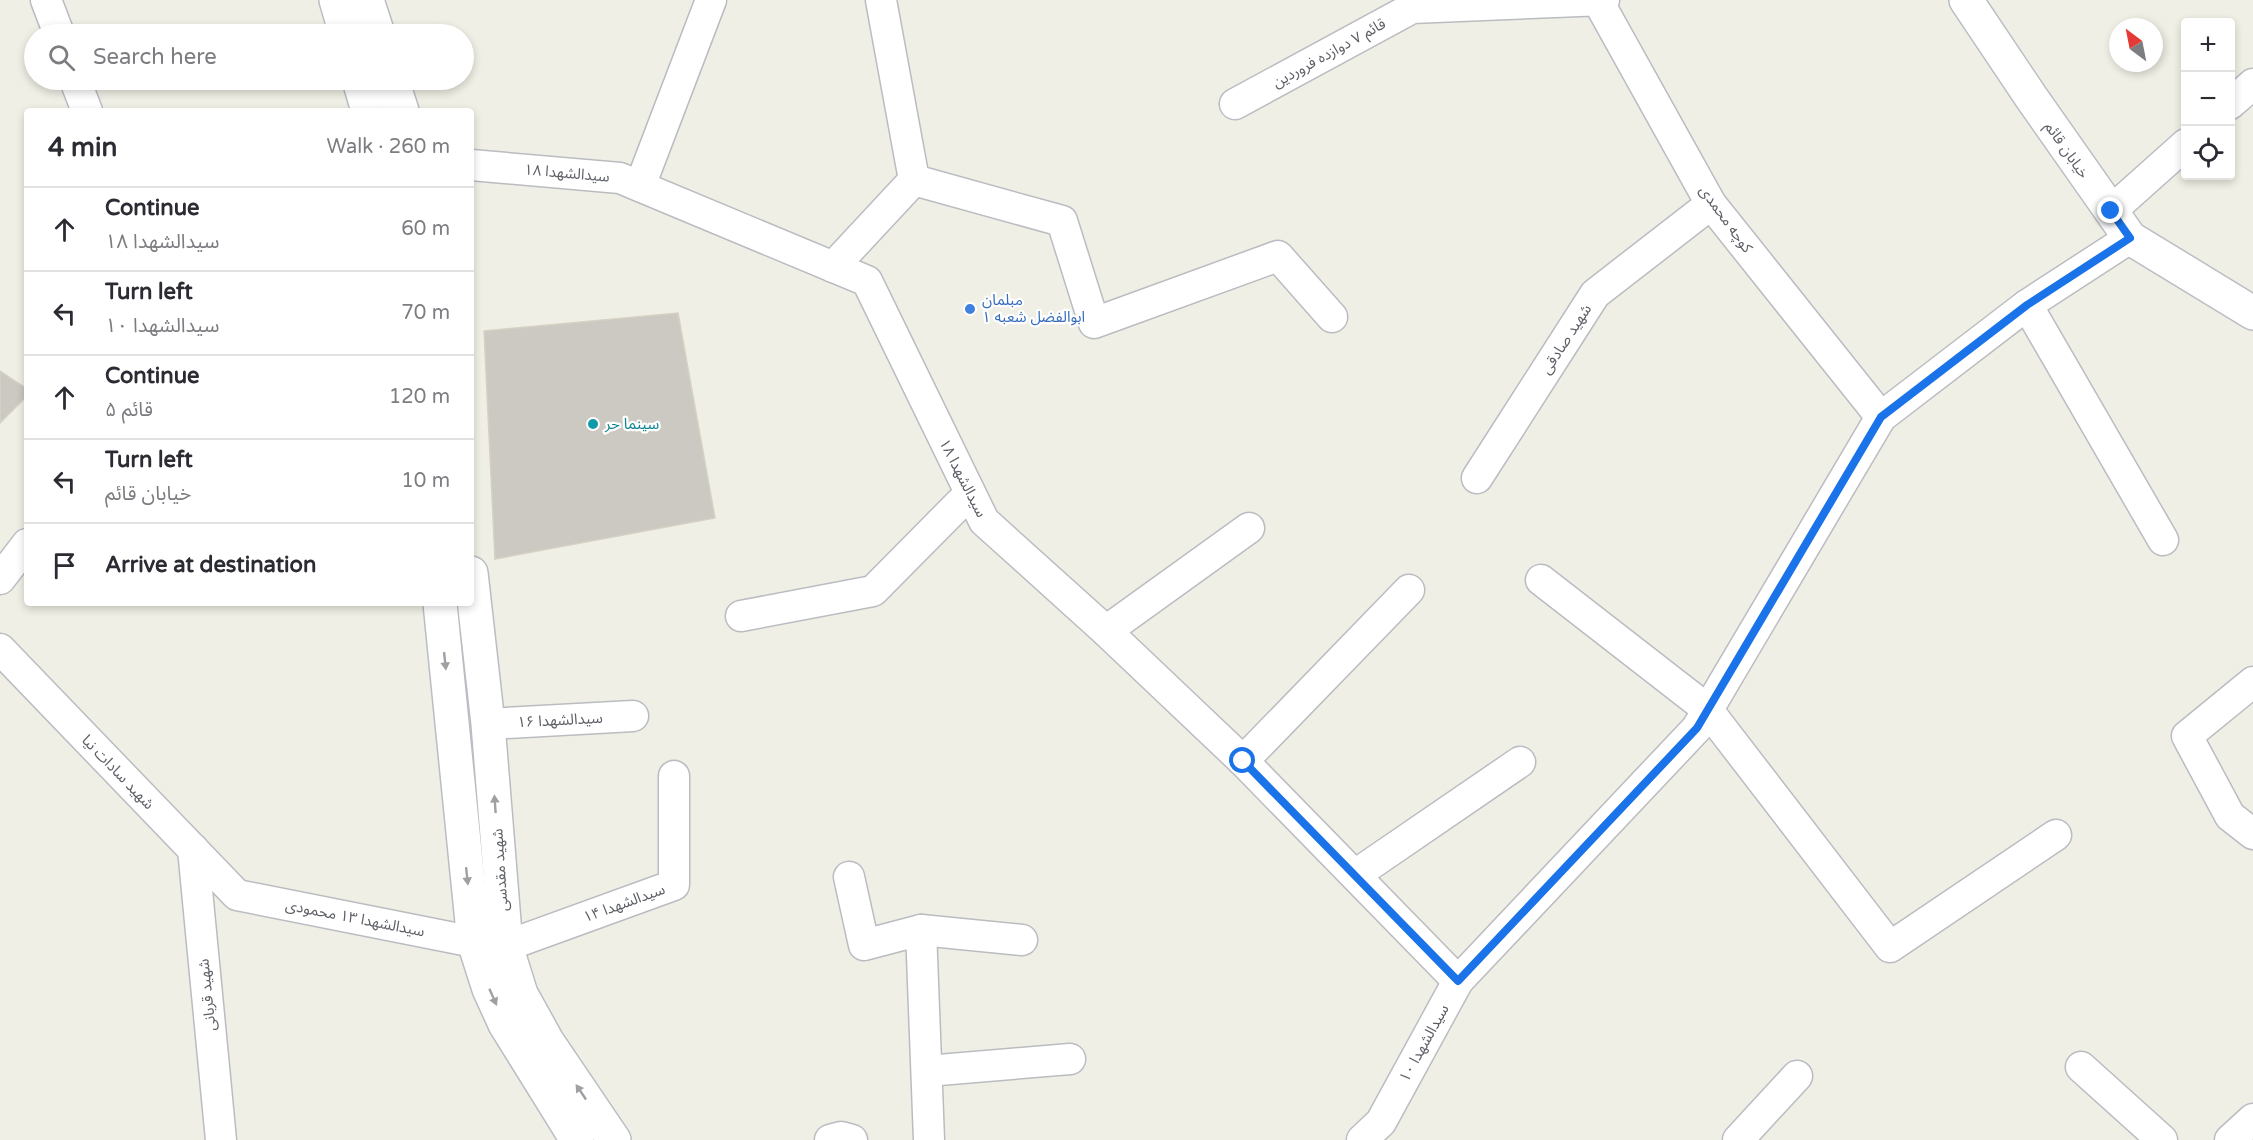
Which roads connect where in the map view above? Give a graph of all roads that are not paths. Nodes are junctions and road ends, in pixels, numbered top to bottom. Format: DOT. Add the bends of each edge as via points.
graph roads {
  1 [pos="46,0"];
  2 [pos="336,0"];
  3 [pos="367,0"];
  4 [pos="711,0"];
  5 [pos="881,0"];
  6 [pos="1966,0"];
  7 [pos="1601,1"];
  8 [pos="1410,4"];
  9 [pos="55,24"];
  10 [pos="343,24"];
  11 [pos="375,24"];
  12 [pos="2253,84"];
  13 [pos="79,90"];
  14 [pos="362,90"];
  15 [pos="395,90"];
  16 [pos="2235,100"];
  17 [pos="1235,104"];
  18 [pos="86,108"];
  19 [pos="367,108"];
  20 [pos="401,108"];
  21 [pos="2181,148"];
  22 [pos="474,165"];
  23 [pos="914,180"];
  24 [pos="640,186"];
  25 [pos="1711,204"];
  26 [pos="2111,211"];
  27 [pos="2130,238"];
  28 [pos="833,267"];
  29 [pos="2027,305"];
  30 [pos="2253,313"];
  31 [pos="1332,317"];
  32 [pos="1881,417"];
  33 [pos="1477,478"];
  34 [pos="970,493"];
  35 [pos="1249,528"];
  36 [pos="2163,540"];
  37 [pos="24,548"];
  38 [pos="0,579"];
  39 [pos="1540,580"];
  40 [pos="1409,590"];
  41 [pos="474,600"];
  42 [pos="440,606"];
  43 [pos="741,616"];
  44 [pos="1106,631"];
  45 [pos="0,649"];
  46 [pos="2253,682"];
  47 [pos="1707,709"];
  48 [pos="633,716"];
  49 [pos="488,724"];
  50 [pos="1243,761"];
  51 [pos="1520,762"];
  52 [pos="674,776"];
  53 [pos="2253,834"];
  54 [pos="2056,835"];
  55 [pos="193,849"];
  56 [pos="1355,875"];
  57 [pos="849,877"];
  58 [pos="237,895"];
  59 [pos="921,930"];
  60 [pos="1022,939"];
  61 [pos="474,942"];
  62 [pos="506,946"];
  63 [pos="1458,981"];
  64 [pos="1070,1059"];
  65 [pos="2081,1067"];
  66 [pos="927,1071"];
  67 [pos="1797,1076"];
  68 [pos="2253,1119"];
  69 [pos="1381,1134"];
  70 [pos="221,1140"];
  71 [pos="577,1140"];
  72 [pos="614,1140"];
  73 [pos="830,1140"];
  74 [pos="852,1140"];
  75 [pos="929,1140"];
  76 [pos="1738,1140"];
  77 [pos="2163,1140"];
  78 [pos="2230,1140"];
  1 -- 9 [label="street"];
  2 -- 10 [label="main road"];
  3 -- 11 [label="main road"];
  4 -- 24 [label="street"];
  5 -- 23 [label="street"];
  6 -- 26 [label="main road, خیابان قائم"];
  7 -- 8 [label="street, قائم ۷ دوازده فروردین"];
  7 -- 25 [label="street, کوچه محمدی"];
  8 -- 17 [label="street, قائم ۷ دوازده فروردین"];
  12 -- 16 [label="street"];
  13 -- 18 [label="street"];
  14 -- 19 [label="main road"];
  15 -- 20 [label="main road"];
  21 -- 26 [label="street"];
  22 -- 24 [label="street, سیدالشهدا ۱۸" via="620,178"];
  23 -- 28 [label="street"];
  23 -- 31 [label="street" via="1062,221 1094,323 1278,256"];
  24 -- 28 [label="street, سیدالشهدا ۱۸"];
  25 -- 32 [label="street, کوچه محمدی"];
  25 -- 33 [label="street, شهید صادقی" via="1595,294"];
  26 -- 27 [label="main road, خیابان قائم"];
  27 -- 29 [label="street"];
  27 -- 30 [label="main road, خیابان قائم"];
  28 -- 34 [label="street, سیدالشهدا ۱۸" via="867,282"];
  29 -- 32 [label="street"];
  29 -- 36 [label="street"];
  32 -- 47 [label="street, سیدالشهدا ۱۰"];
  34 -- 43 [label="street" via="873,591"];
  34 -- 44 [label="street, سیدالشهدا ۱۸" via="984,521"];
  35 -- 44 [label="street"];
  37 -- 38 [label="street"];
  39 -- 47 [label="street"];
  40 -- 50 [label="street"];
  41 -- 49 [label="main road, شهید مقدسی"];
  42 -- 61 [label="main road, one-way"];
  44 -- 50 [label="street, سیدالشهدا ۱۸"];
  45 -- 55 [label="street, شهید سادات نیا"];
  46 -- 53 [label="street" via="2187,736 2230,816"];
  47 -- 54 [label="street" via="1890,947"];
  47 -- 63 [label="street, سیدالشهدا ۱۰" via="1697,728"];
  48 -- 49 [label="street, سیدالشهدا ۱۶"];
  62 -- 49 [label="main road, شهید مقدسی, one-way"];
  50 -- 56 [label="street, سیدالشهدا ۱۸"];
  51 -- 56 [label="street"];
  52 -- 62 [label="street, سیدالشهدا ۱۴" via="674,885"];
  55 -- 58 [label="street, شهید سادات نیا"];
  55 -- 70 [label="street, شهید قربانی"];
  56 -- 63 [label="street, سیدالشهدا ۱۸"];
  57 -- 59 [label="street" via="864,945"];
  58 -- 61 [label="street, سیدالشهدا ۱۳ محمودی"];
  59 -- 60 [label="street"];
  59 -- 66 [label="street"];
  61 -- 62 [label="main road"];
  61 -- 71 [label="main road, one-way" via="505,1024"];
  72 -- 62 [label="main road, شهید مقدسی, one-way" via="542,1032 521,994"];
  63 -- 69 [label="street, سیدالشهدا ۱۰"];
  64 -- 66 [label="street"];
  65 -- 77 [label="street"];
  66 -- 75 [label="street"];
  67 -- 76 [label="street"];
  68 -- 78 [label="street"];
  73 -- 74 [label="street"];
}
